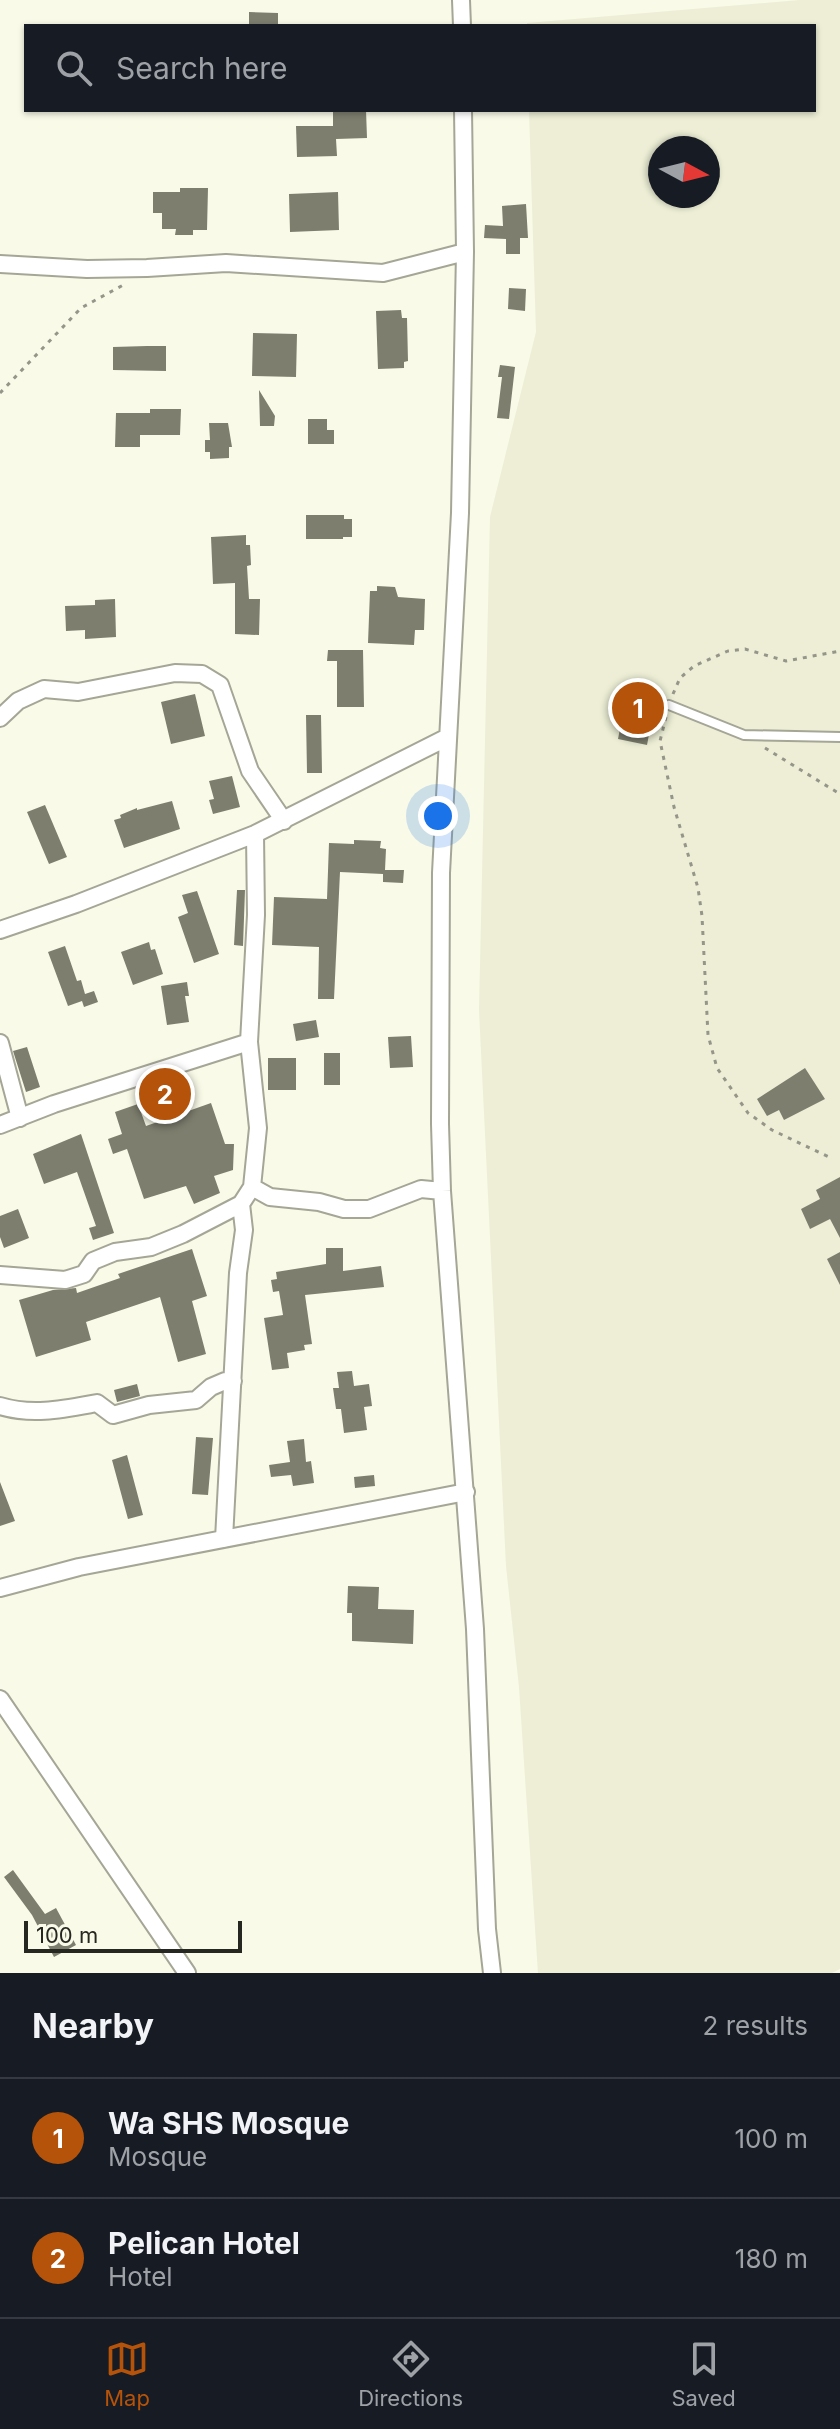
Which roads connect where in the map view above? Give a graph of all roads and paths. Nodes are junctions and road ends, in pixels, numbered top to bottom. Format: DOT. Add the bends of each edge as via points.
graph roads {
  1 [pos="461,0"];
  2 [pos="462,24"];
  3 [pos="463,112"];
  4 [pos="465,252"];
  5 [pos="0,264"];
  6 [pos="147,268"];
  7 [pos="0,393"];
  8 [pos="840,651"];
  9 [pos="669,705"];
  10 [pos="0,718"];
  11 [pos="744,735"];
  12 [pos="448,737"];
  13 [pos="840,737"];
  14 [pos="840,794"];
  15 [pos="284,821"];
  16 [pos="255,834"];
  17 [pos="0,930"];
  18 [pos="249,1042"];
  19 [pos="0,1043"];
  20 [pos="20,1118"];
  21 [pos="0,1125"];
  22 [pos="831,1158"];
  23 [pos="252,1187"];
  24 [pos="442,1191"];
  25 [pos="241,1204"];
  26 [pos="0,1275"];
  27 [pos="233,1381"];
  28 [pos="0,1406"];
  29 [pos="466,1492"];
  30 [pos="224,1539"];
  31 [pos="0,1588"];
  32 [pos="0,1699"];
  33 [pos="187,1973"];
  34 [pos="492,1973"];
  1 -- 2 [label="street"];
  3 -- 4 [label="street"];
  4 -- 6 [label="street" via="383,273 226,263"];
  4 -- 12 [label="street" via="460,513"];
  5 -- 6 [label="street"];
  6 -- 7 [label="path" via="81,308"];
  8 -- 9 [label="path" via="786,661 745,649 728,651 680,678"];
  9 -- 11 [label="lane"];
  9 -- 22 [label="path" via="660,741 698,888 708,1035 717,1068 748,1113"];
  10 -- 15 [label="street" via="18,701 44,689 78,692 175,673 202,674 220,685 250,771"];
  11 -- 13 [label="lane"];
  11 -- 14 [label="path"];
  12 -- 15 [label="street"];
  12 -- 24 [label="street" via="441,873"];
  15 -- 16 [label="street"];
  16 -- 17 [label="street"];
  16 -- 18 [label="street"];
  18 -- 20 [label="street"];
  18 -- 23 [label="street" via="258,1128"];
  19 -- 20 [label="street"];
  20 -- 21 [label="street"];
  23 -- 24 [label="street" via="270,1197 344,1209 369,1209 421,1189"];
  23 -- 25 [label="street"];
  24 -- 29 [label="street"];
  25 -- 26 [label="street" via="151,1247 93,1261 84,1274 65,1280"];
  25 -- 27 [label="street" via="244,1230"];
  27 -- 28 [label="street" via="211,1387 196,1400 113,1415 97,1403 39,1412"];
  27 -- 30 [label="street"];
  29 -- 30 [label="street"];
  29 -- 34 [label="street"];
  30 -- 31 [label="street"];
  32 -- 33 [label="street"];
}
